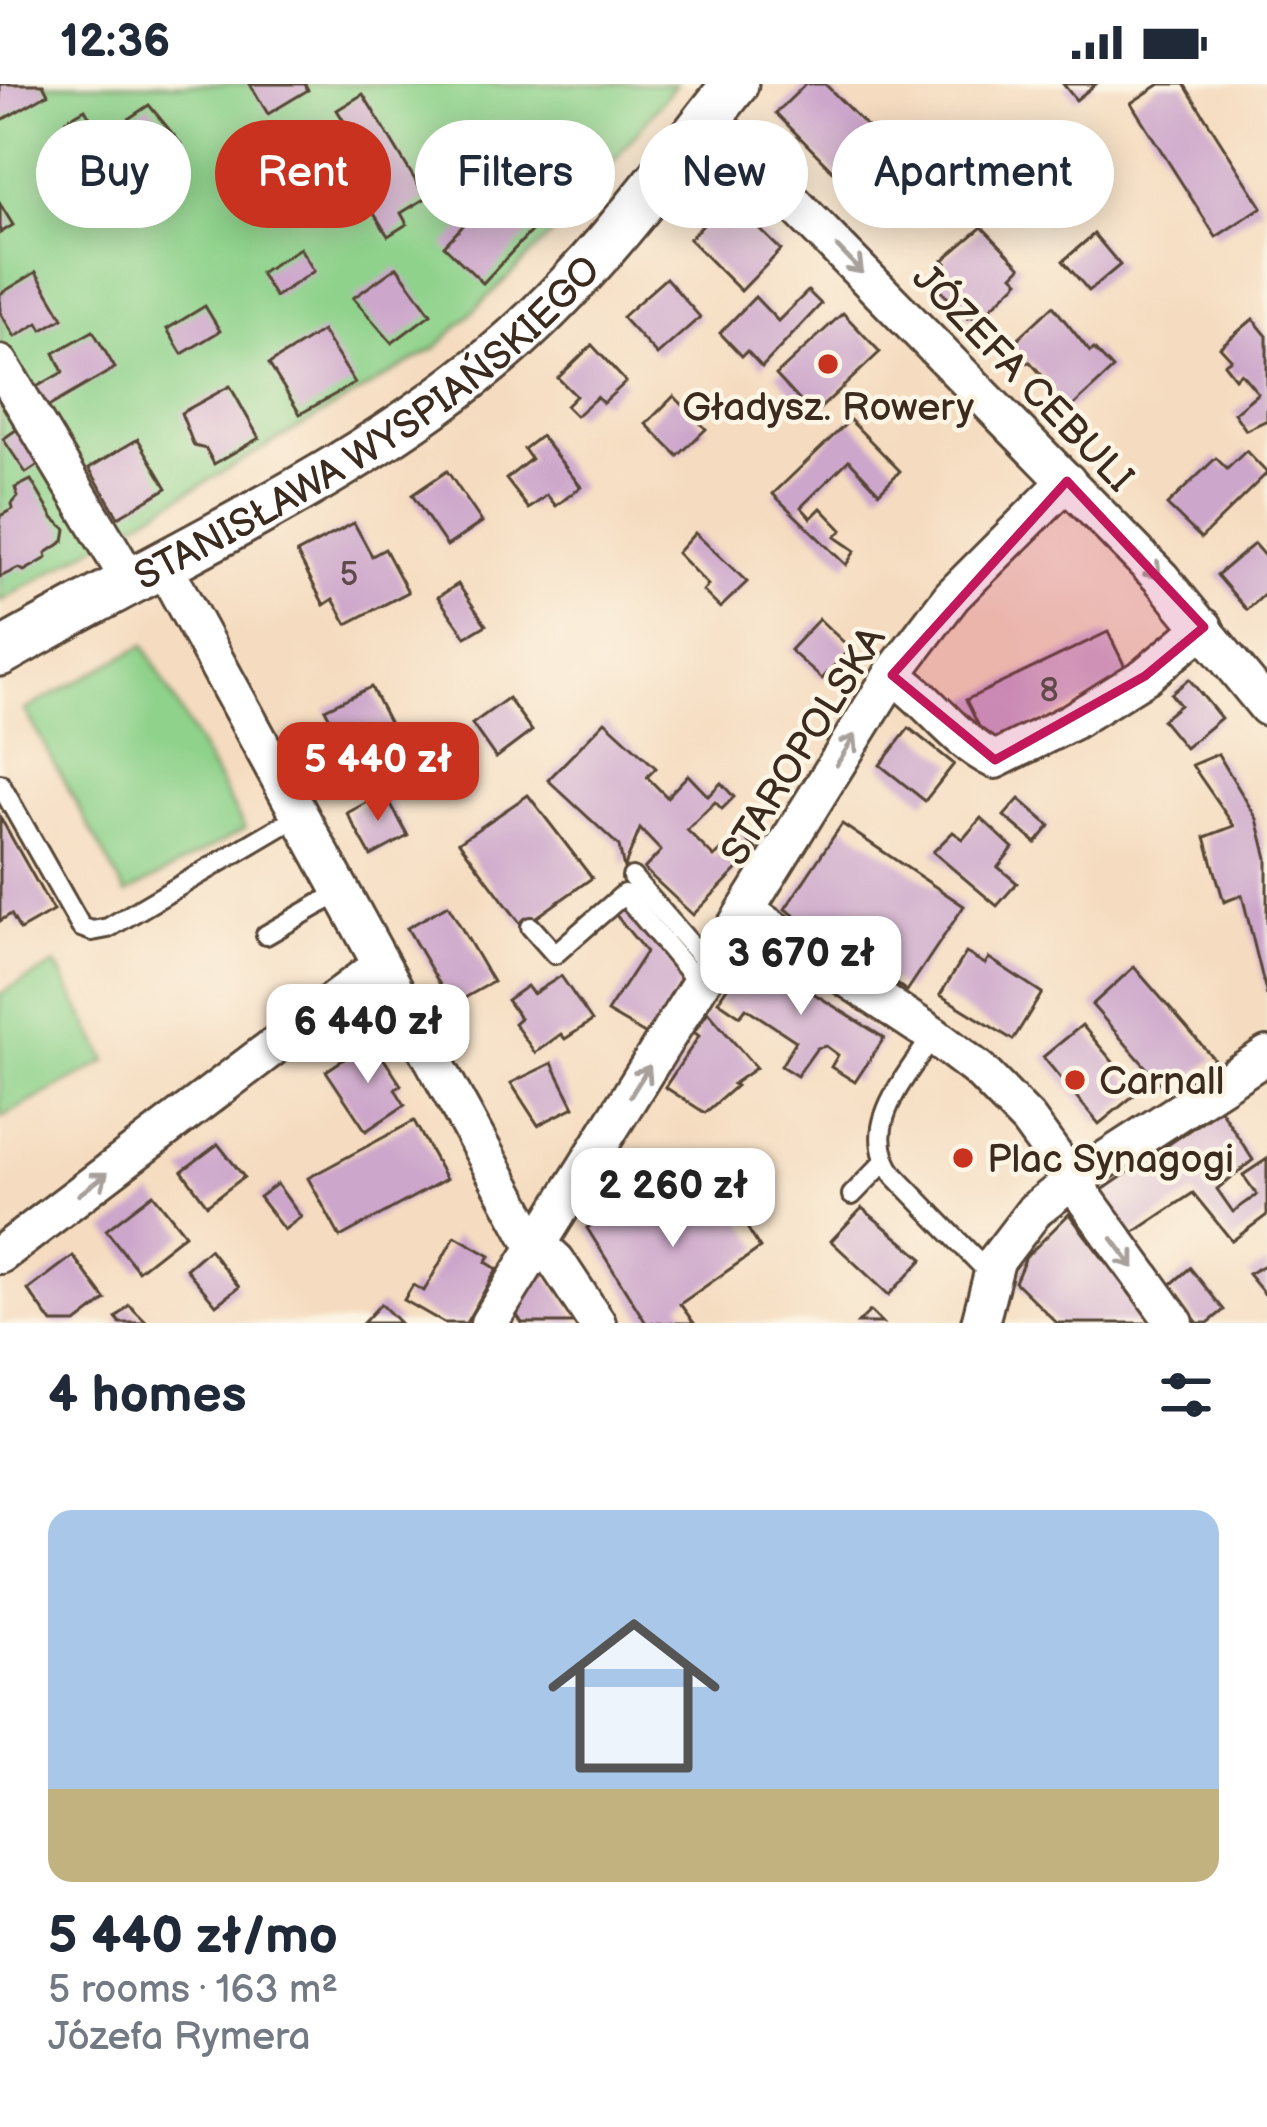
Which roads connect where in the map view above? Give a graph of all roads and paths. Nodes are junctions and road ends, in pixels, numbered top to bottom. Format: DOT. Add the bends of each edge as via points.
graph roads {
  1 [pos="728,92"];
  2 [pos="0,364"];
  3 [pos="1066,481"];
  4 [pos="146,572"];
  5 [pos="1204,627"];
  6 [pos="0,653"];
  7 [pos="892,675"];
  8 [pos="1267,707"];
  9 [pos="0,784"];
  10 [pos="300,815"];
  11 [pos="632,877"];
  12 [pos="342,891"];
  13 [pos="747,912"];
  14 [pos="531,926"];
  15 [pos="266,935"];
  16 [pos="383,968"];
  17 [pos="705,976"];
  18 [pos="933,1035"];
  19 [pos="1263,1066"];
  20 [pos="884,1162"];
  21 [pos="1071,1182"];
  22 [pos="852,1195"];
  23 [pos="538,1245"];
  24 [pos="0,1255"];
  25 [pos="992,1275"];
  26 [pos="489,1323"];
  27 [pos="597,1323"];
  28 [pos="980,1323"];
  29 [pos="1175,1323"];
  1 -- 3 [label="street, JÓZEFA CEBULI, one-way"];
  1 -- 4 [label="street, STANISŁAWA WYSPIAŃSKIEGO" via="620,229 487,363 347,460"];
  2 -- 4 [label="street"];
  3 -- 5 [label="street, JÓZEFA CEBULI, one-way"];
  3 -- 7 [label="street, STAROPOLSKA" via="952,596"];
  4 -- 6 [label="street, STANISŁAWA WYSPIAŃSKIEGO"];
  4 -- 10 [label="street"];
  5 -- 7 [label="street" via="1145,676 994,760"];
  5 -- 8 [label="street, JÓZEFA CEBULI"];
  13 -- 7 [label="street, STAROPOLSKA, one-way"];
  9 -- 10 [label="lane" via="81,927 92,932"];
  10 -- 12 [label="street"];
  11 -- 17 [label="lane"];
  12 -- 15 [label="lane"];
  12 -- 16 [label="street"];
  13 -- 17 [label="street, STAROPOLSKA"];
  13 -- 18 [label="street"];
  14 -- 17 [label="lane" via="555,953 624,894"];
  16 -- 23 [label="street"];
  24 -- 16 [label="street, one-way"];
  23 -- 17 [label="street, STAROPOLSKA, one-way"];
  18 -- 20 [label="lane" via="881,1123"];
  18 -- 21 [label="street" via="1028,1120"];
  19 -- 21 [label="street"];
  20 -- 22 [label="lane"];
  20 -- 25 [label="lane"];
  21 -- 25 [label="street" via="1022,1224"];
  21 -- 29 [label="street, one-way"];
  23 -- 26 [label="street, STAROPOLSKA"];
  23 -- 27 [label="street"];
  25 -- 28 [label="street"];
}
